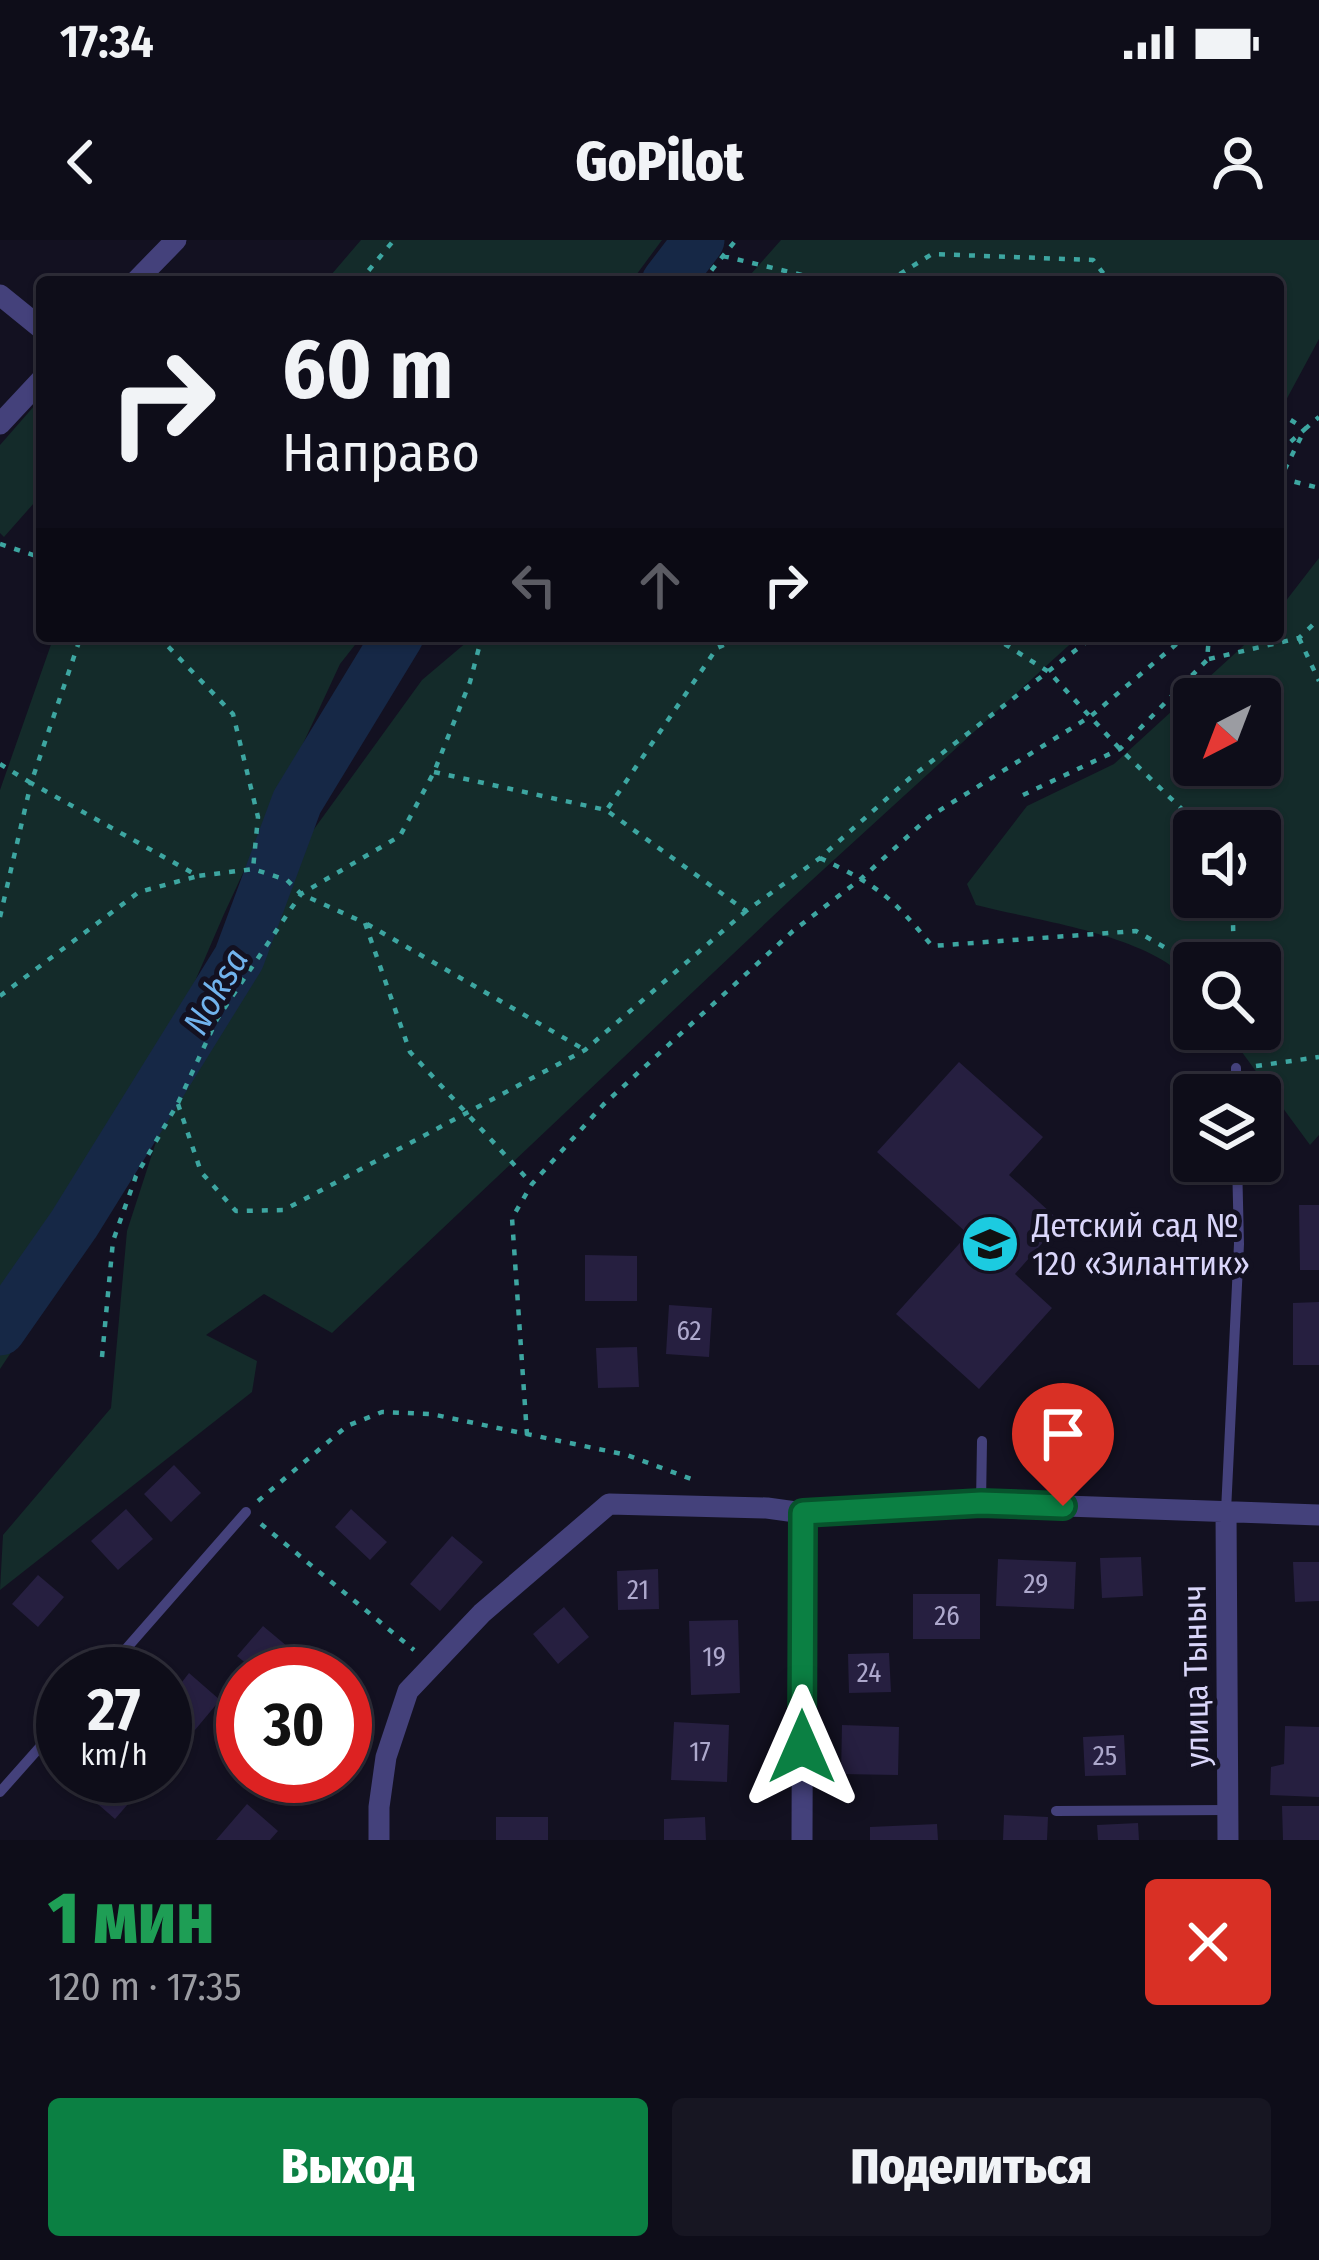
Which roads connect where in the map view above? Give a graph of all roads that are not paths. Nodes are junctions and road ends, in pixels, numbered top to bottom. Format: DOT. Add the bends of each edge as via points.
graph roads {
  1 [pos="176,240"];
  2 [pos="141,276"];
  3 [pos="0,295"];
  4 [pos="36,324"];
  5 [pos="36,386"];
  6 [pos="0,424"];
  7 [pos="1236,1068"];
  8 [pos="1236,1074"];
  9 [pos="1238,1182"];
  10 [pos="982,1441"];
  11 [pos="981,1503"];
  12 [pos="1226,1511"];
  13 [pos="246,1512"];
  14 [pos="803,1513"];
  15 [pos="1319,1515"];
  16 [pos="128,1647"];
  17 [pos="36,1751"];
  18 [pos="0,1792"];
  19 [pos="1229,1810"];
  20 [pos="1056,1811"];
  21 [pos="380,1840"];
  22 [pos="802,1840"];
  23 [pos="1228,1840"];
  1 -- 2 [label="street"];
  3 -- 4 [label="street"];
  5 -- 6 [label="street"];
  7 -- 8 [label="lane"];
  9 -- 12 [label="lane"];
  10 -- 11 [label="lane"];
  11 -- 12 [label="street"];
  11 -- 14 [label="street"];
  12 -- 15 [label="street"];
  12 -- 19 [label="street, улица Тыныч"];
  13 -- 16 [label="lane"];
  14 -- 21 [label="street" via="609,1504 482,1613 408,1691 386,1757"];
  14 -- 22 [label="street"];
  17 -- 18 [label="lane"];
  19 -- 20 [label="lane"];
  19 -- 23 [label="street, улица Тыныч"];
}
